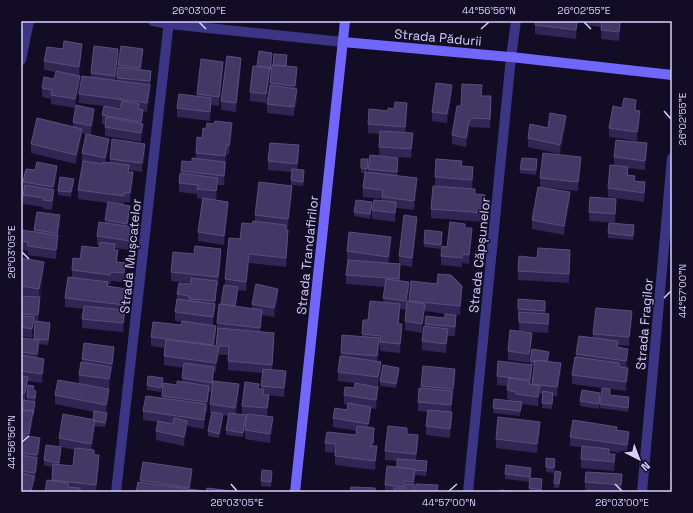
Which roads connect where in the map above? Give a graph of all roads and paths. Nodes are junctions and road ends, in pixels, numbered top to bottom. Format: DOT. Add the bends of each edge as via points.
graph roads {
  1 [pos="29,21"];
  2 [pos="153,21"];
  3 [pos="345,21"];
  4 [pos="516,21"];
  5 [pos="169,22"];
  6 [pos="343,42"];
  7 [pos="511,57"];
  8 [pos="21,60"];
  9 [pos="672,75"];
  10 [pos="672,158"];
  11 [pos="116,492"];
  12 [pos="295,492"];
  13 [pos="468,492"];
  14 [pos="642,492"];
  1 -- 8 [label="street"];
  2 -- 5 [label="street, Strada Pădurii"];
  3 -- 6 [label="street, Strada Trandafirilor"];
  4 -- 7 [label="street, Strada Căpșunelor"];
  5 -- 6 [label="street, Strada Pădurii"];
  5 -- 11 [label="street, Strada Mușcatelor"];
  6 -- 7 [label="street, Strada Pădurii"];
  6 -- 12 [label="street, Strada Trandafirilor"];
  7 -- 9 [label="street, Strada Pădurii"];
  7 -- 13 [label="street, Strada Căpșunelor"];
  10 -- 14 [label="street, Strada Fragilor"];
}
